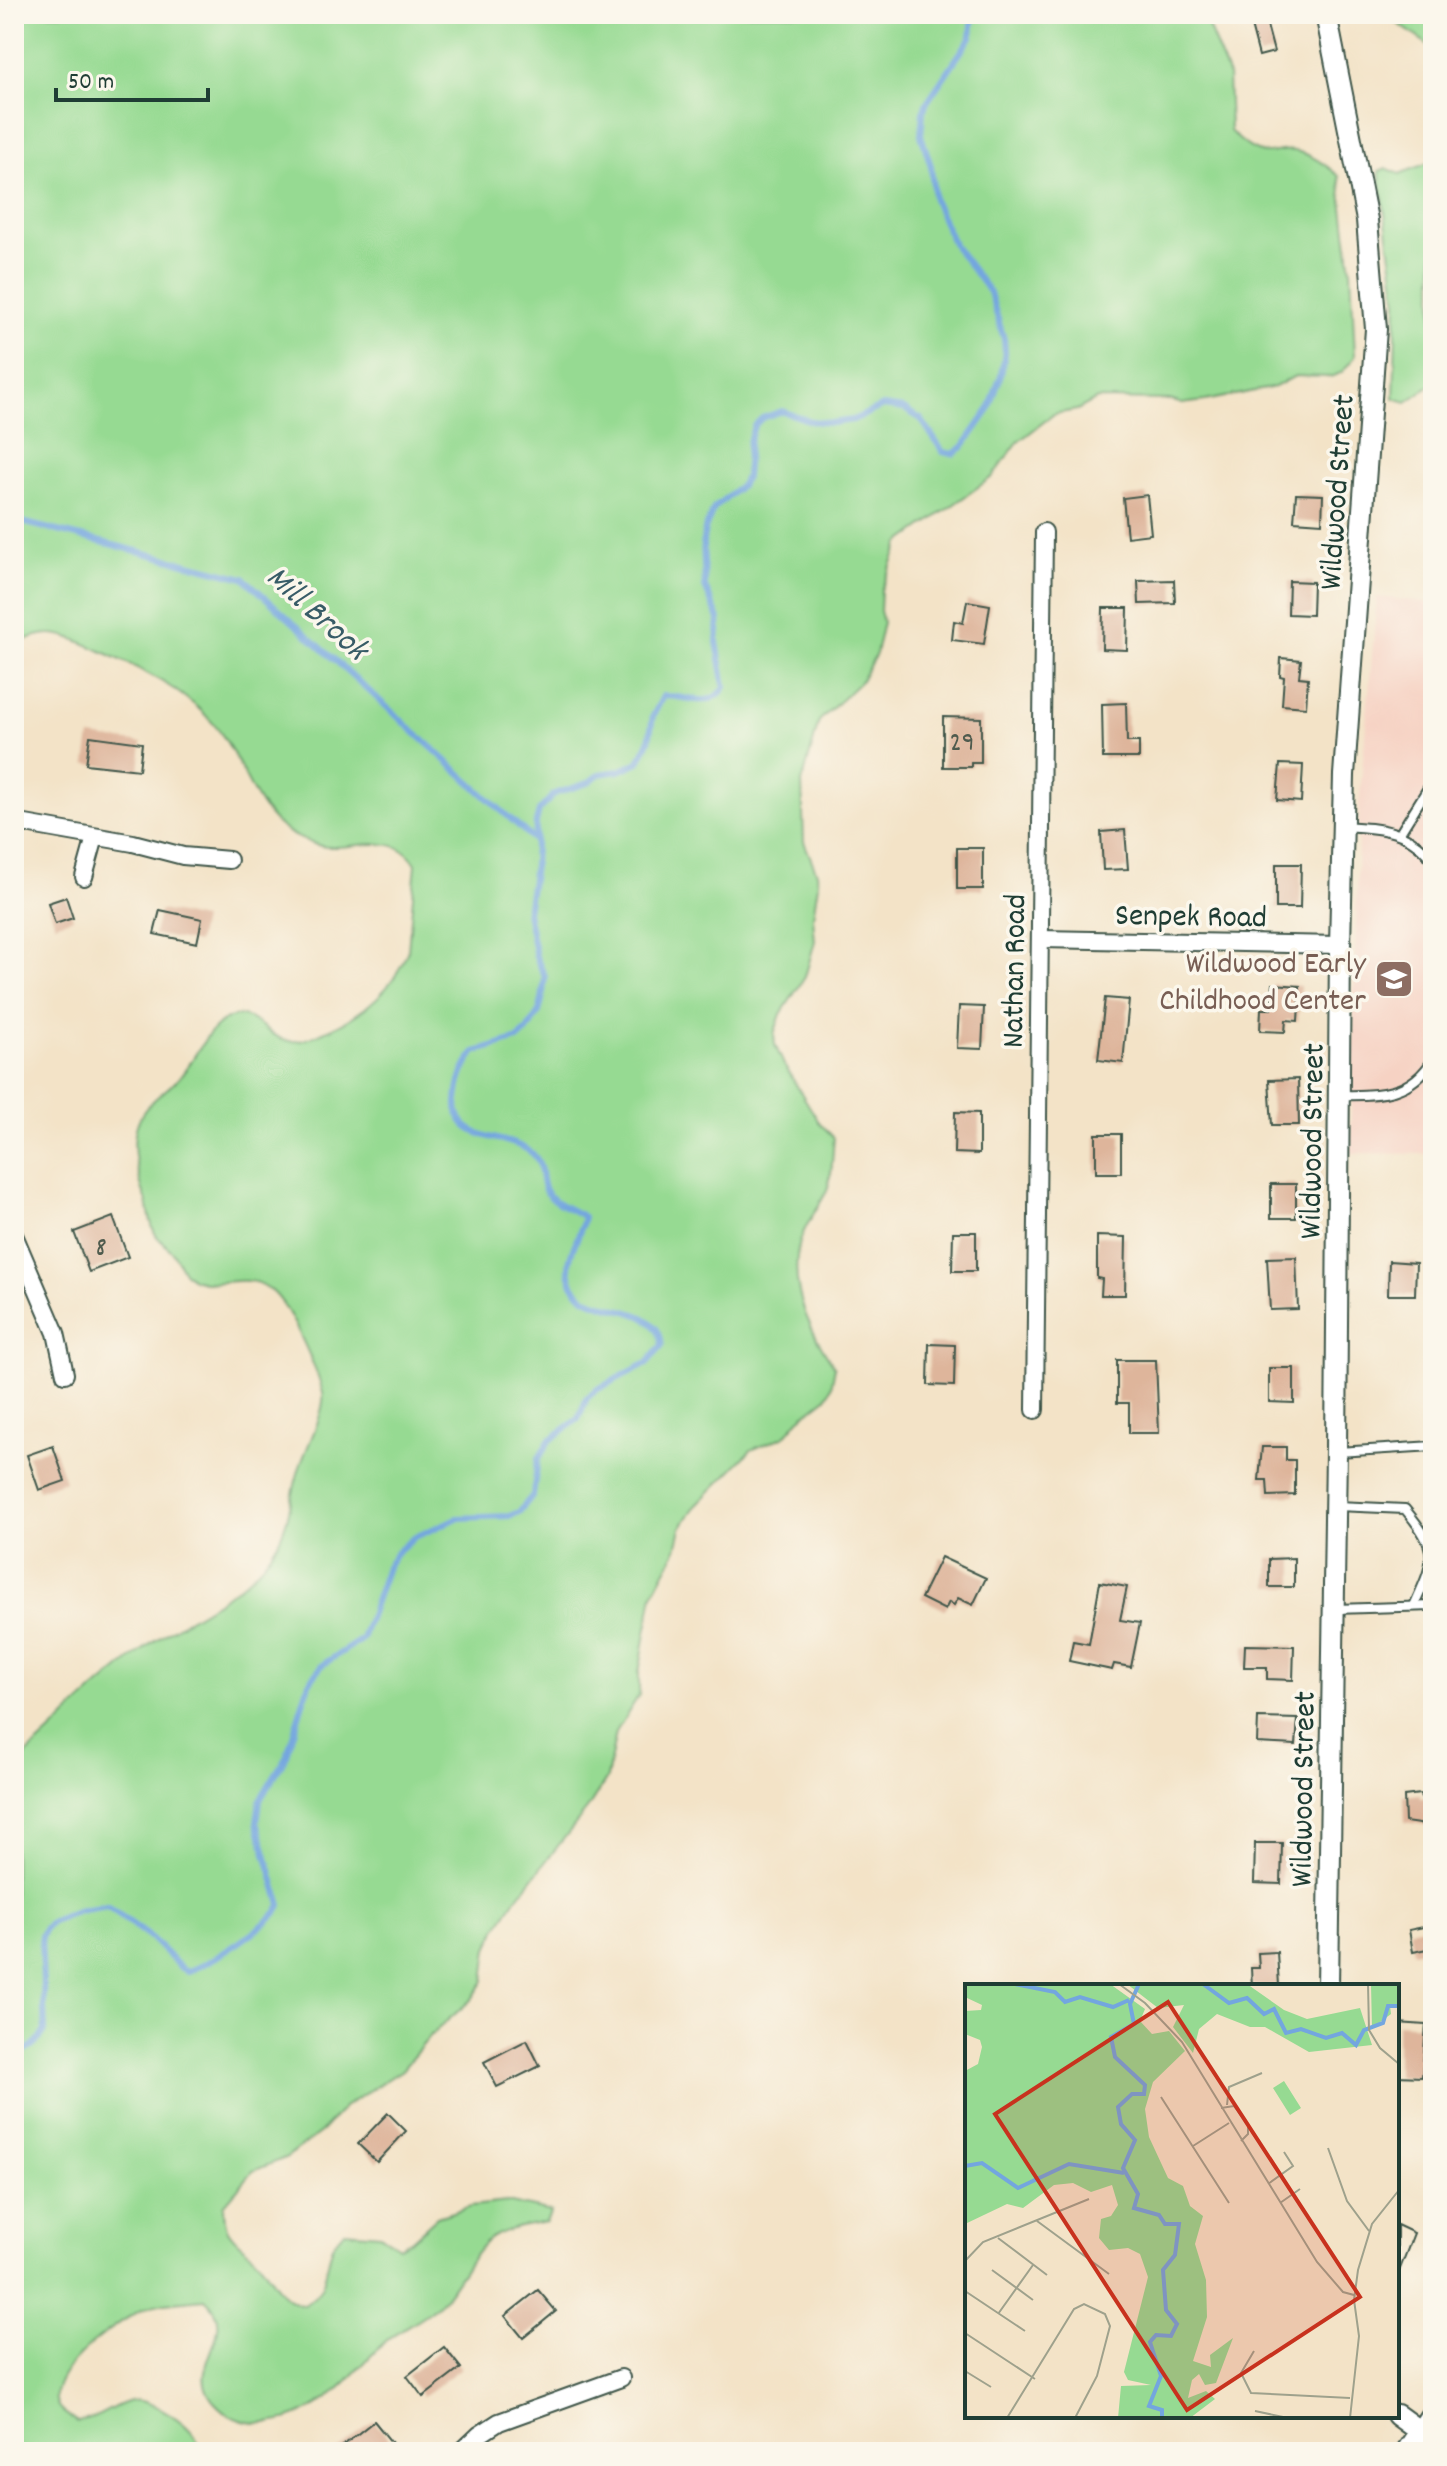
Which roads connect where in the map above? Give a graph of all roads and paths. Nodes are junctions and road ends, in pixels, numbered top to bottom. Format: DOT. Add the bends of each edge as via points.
graph roads {
  1 [pos="1326,14"];
  2 [pos="1044,532"];
  3 [pos="1433,780"];
  4 [pos="14,822"];
  5 [pos="1343,826"];
  6 [pos="1400,833"];
  7 [pos="95,837"];
  8 [pos="229,860"];
  9 [pos="1433,862"];
  10 [pos="84,877"];
  11 [pos="1041,939"];
  12 [pos="1340,945"];
  13 [pos="1433,1059"];
  14 [pos="1340,1095"];
  15 [pos="14,1235"];
  16 [pos="65,1374"];
  17 [pos="1035,1410"];
  18 [pos="1433,1446"];
  19 [pos="1336,1452"];
  20 [pos="1336,1506"];
  21 [pos="1414,1606"];
  22 [pos="1433,1606"];
  23 [pos="1334,1609"];
  24 [pos="1328,1984"];
  25 [pos="621,2378"];
  26 [pos="1433,2412"];
  27 [pos="1399,2416"];
  28 [pos="1419,2431"];
  29 [pos="461,2452"];
  30 [pos="1406,2452"];
  1 -- 5 [label="street, Wildwood Street" via="1367,220 1376,329"];
  2 -- 11 [label="street, Nathan Road"];
  3 -- 6 [label="lane"];
  4 -- 7 [label="street"];
  5 -- 6 [label="lane"];
  5 -- 12 [label="street, Wildwood Street"];
  6 -- 9 [label="lane"];
  7 -- 8 [label="street"];
  7 -- 10 [label="street"];
  11 -- 12 [label="street, Senpek Road"];
  11 -- 17 [label="street, Nathan Road"];
  12 -- 14 [label="street, Wildwood Street"];
  13 -- 14 [label="lane" via="1419,1077 1396,1092"];
  14 -- 19 [label="street, Wildwood Street"];
  15 -- 16 [label="street" via="56,1333"];
  18 -- 19 [label="lane"];
  19 -- 20 [label="street, Wildwood Street"];
  20 -- 21 [label="lane" via="1405,1509 1417,1524 1432,1548 1429,1572"];
  20 -- 23 [label="street, Wildwood Street"];
  21 -- 22 [label="lane"];
  21 -- 23 [label="lane"];
  23 -- 24 [label="street, Wildwood Street"];
  25 -- 29 [label="street" via="499,2422"];
  26 -- 28 [label="street"];
  27 -- 28 [label="street"];
  28 -- 30 [label="street"];
}
